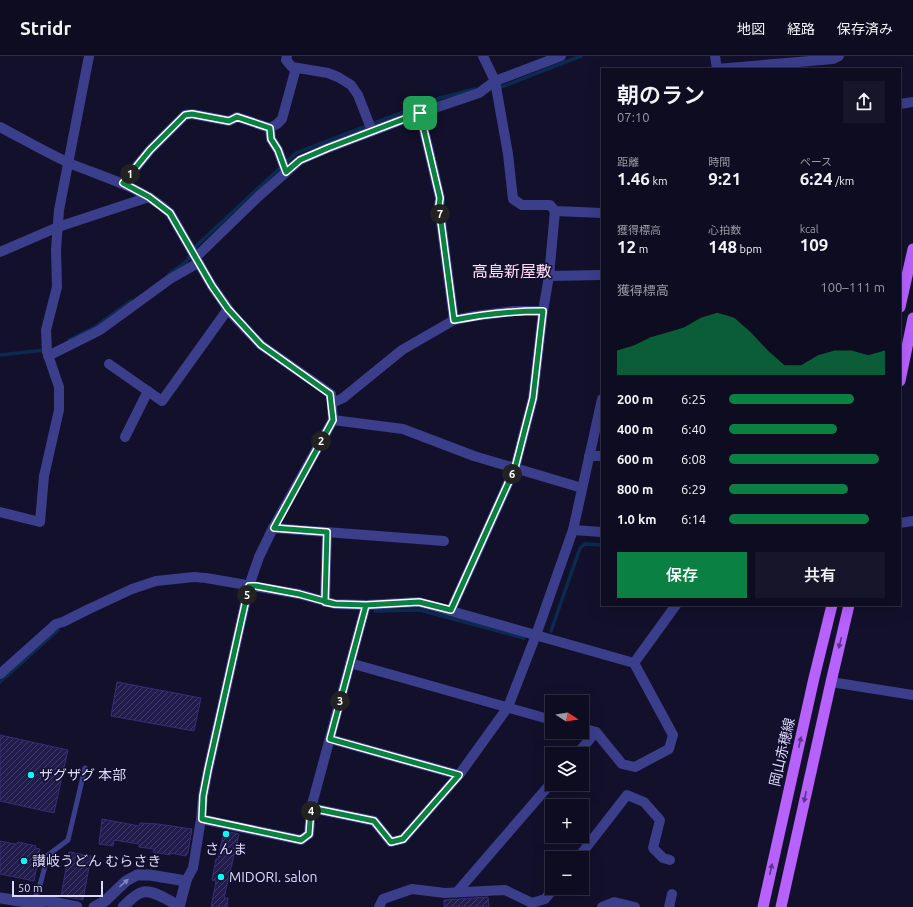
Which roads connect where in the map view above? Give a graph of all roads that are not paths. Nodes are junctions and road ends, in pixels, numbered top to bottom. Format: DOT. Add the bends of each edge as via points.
graph roads {
  1 [pos="89,56"];
  2 [pos="287,56"];
  3 [pos="483,56"];
  4 [pos="561,56"];
  5 [pos="715,56"];
  6 [pos="839,56"];
  7 [pos="296,68"];
  8 [pos="717,68"];
  9 [pos="729,68"];
  10 [pos="495,81"];
  11 [pos="913,102"];
  12 [pos="901,104"];
  13 [pos="420,113"];
  14 [pos="0,127"];
  15 [pos="370,127"];
  16 [pos="270,128"];
  17 [pos="68,162"];
  18 [pos="284,168"];
  19 [pos="123,183"];
  20 [pos="149,197"];
  21 [pos="554,212"];
  22 [pos="601,213"];
  23 [pos="58,227"];
  24 [pos="913,249"];
  25 [pos="0,252"];
  26 [pos="195,256"];
  27 [pos="601,275"];
  28 [pos="549,276"];
  29 [pos="901,302"];
  30 [pos="228,309"];
  31 [pos="543,311"];
  32 [pos="913,318"];
  33 [pos="454,320"];
  34 [pos="47,352"];
  35 [pos="109,364"];
  36 [pos="901,376"];
  37 [pos="148,391"];
  38 [pos="332,403"];
  39 [pos="601,403"];
  40 [pos="333,420"];
  41 [pos="125,437"];
  42 [pos="589,456"];
  43 [pos="601,456"];
  44 [pos="515,468"];
  45 [pos="582,488"];
  46 [pos="0,512"];
  47 [pos="913,520"];
  48 [pos="901,523"];
  49 [pos="274,528"];
  50 [pos="573,530"];
  51 [pos="327,532"];
  52 [pos="601,532"];
  53 [pos="444,540"];
  54 [pos="249,586"];
  55 [pos="325,602"];
  56 [pos="366,605"];
  57 [pos="675,606"];
  58 [pos="832,606"];
  59 [pos="849,606"];
  60 [pos="451,610"];
  61 [pos="536,635"];
  62 [pos="350,663"];
  63 [pos="634,663"];
  64 [pos="0,674"];
  65 [pos="831,682"];
  66 [pos="913,695"];
  67 [pos="508,707"];
  68 [pos="545,718"];
  69 [pos="589,730"];
  70 [pos="596,732"];
  71 [pos="330,739"];
  72 [pos="583,747"];
  73 [pos="85,768"];
  74 [pos="459,775"];
  75 [pos="545,790"];
  76 [pos="311,808"];
  77 [pos="202,819"];
  78 [pos="583,851"];
  79 [pos="670,860"];
  80 [pos="186,881"];
  81 [pos="457,892"];
  82 [pos="672,894"];
  83 [pos="548,895"];
  84 [pos="0,898"];
  85 [pos="37,905"];
  86 [pos="179,906"];
  87 [pos="77,907"];
  88 [pos="94,907"];
  89 [pos="123,907"];
  90 [pos="379,907"];
  91 [pos="602,907"];
  92 [pos="635,907"];
  93 [pos="668,907"];
  94 [pos="763,907"];
  95 [pos="781,907"];
  1 -- 17 [label="street"];
  2 -- 7 [label="street" via="286,60"];
  3 -- 10 [label="street"];
  4 -- 10 [label="street"];
  5 -- 8 [label="street"];
  6 -- 9 [label="street" via="833,59"];
  7 -- 15 [label="street" via="328,73 352,85"];
  7 -- 16 [label="street" via="282,119"];
  10 -- 13 [label="street" via="478,93"];
  10 -- 21 [label="street" via="513,199 522,205 550,205"];
  11 -- 12 [label="street"];
  13 -- 15 [label="street"];
  13 -- 33 [label="street" via="440,198"];
  14 -- 17 [label="street"];
  15 -- 18 [label="street"];
  16 -- 18 [label="street" via="271,139"];
  16 -- 19 [label="street" via="237,117 229,121 185,115 150,150"];
  17 -- 19 [label="street"];
  17 -- 23 [label="street"];
  18 -- 26 [label="street" via="259,196"];
  19 -- 20 [label="street"];
  20 -- 23 [label="street"];
  20 -- 26 [label="street" via="170,213"];
  21 -- 22 [label="street"];
  21 -- 28 [label="street"];
  23 -- 25 [label="street"];
  23 -- 34 [label="street" via="57,287 46,330"];
  24 -- 29 [label="main road"];
  26 -- 30 [label="street"];
  26 -- 34 [label="street" via="170,279 100,330"];
  27 -- 28 [label="street"];
  28 -- 31 [label="street"];
  30 -- 37 [label="street" via="162,401"];
  30 -- 38 [label="street" via="261,345 330,394"];
  31 -- 33 [label="street" via="514,311"];
  31 -- 44 [label="street" via="533,398"];
  32 -- 36 [label="main road"];
  33 -- 38 [label="street" via="402,350 342,398"];
  34 -- 46 [label="street" via="59,387 59,410 44,476 40,522"];
  35 -- 37 [label="street"];
  37 -- 41 [label="street"];
  38 -- 40 [label="street"];
  39 -- 42 [label="street"];
  40 -- 44 [label="street" via="402,428 474,456"];
  40 -- 49 [label="street"];
  42 -- 43 [label="street"];
  42 -- 45 [label="street"];
  44 -- 45 [label="street"];
  44 -- 60 [label="street"];
  45 -- 50 [label="street"];
  47 -- 48 [label="street"];
  49 -- 51 [label="street"];
  49 -- 54 [label="street" via="259,557"];
  50 -- 52 [label="street"];
  50 -- 61 [label="street"];
  51 -- 53 [label="street"];
  51 -- 55 [label="street"];
  54 -- 55 [label="street" via="299,594"];
  54 -- 64 [label="street" via="194,577 156,581 132,589 56,624"];
  54 -- 77 [label="street" via="208,770"];
  55 -- 56 [label="street"];
  56 -- 60 [label="street" via="419,602"];
  56 -- 62 [label="street"];
  57 -- 63 [label="street"];
  94 -- 58 [label="main road, 岡山赤穂線, one-way"];
  59 -- 65 [label="main road, one-way"];
  60 -- 61 [label="street"];
  61 -- 63 [label="street"];
  61 -- 67 [label="street"];
  62 -- 67 [label="street"];
  62 -- 71 [label="street"];
  63 -- 70 [label="street" via="673,735 669,749 635,767 622,764"];
  65 -- 66 [label="street"];
  65 -- 95 [label="main road, one-way"];
  67 -- 68 [label="street"];
  67 -- 74 [label="street"];
  69 -- 70 [label="street"];
  70 -- 72 [label="street"];
  71 -- 74 [label="street"];
  71 -- 76 [label="street"];
  73 -- 85 [label="lane" via="68,840 48,855"];
  74 -- 76 [label="street" via="403,839 391,842 374,821"];
  75 -- 81 [label="street"];
  76 -- 77 [label="street" via="309,834 301,840"];
  77 -- 80 [label="street" via="193,868"];
  78 -- 79 [label="street" via="627,795 644,802 660,820 653,848 663,858"];
  80 -- 86 [label="street"];
  88 -- 80 [label="street, one-way" via="106,901 126,881 137,875"];
  81 -- 83 [label="street" via="505,890 532,903 545,899"];
  81 -- 90 [label="street" via="412,889 383,899"];
  82 -- 93 [label="street"];
  84 -- 85 [label="street"];
  85 -- 87 [label="street" via="47,901"];
  86 -- 89 [label="street" via="158,895 144,892"];
  91 -- 92 [label="street" via="614,902"];
}
